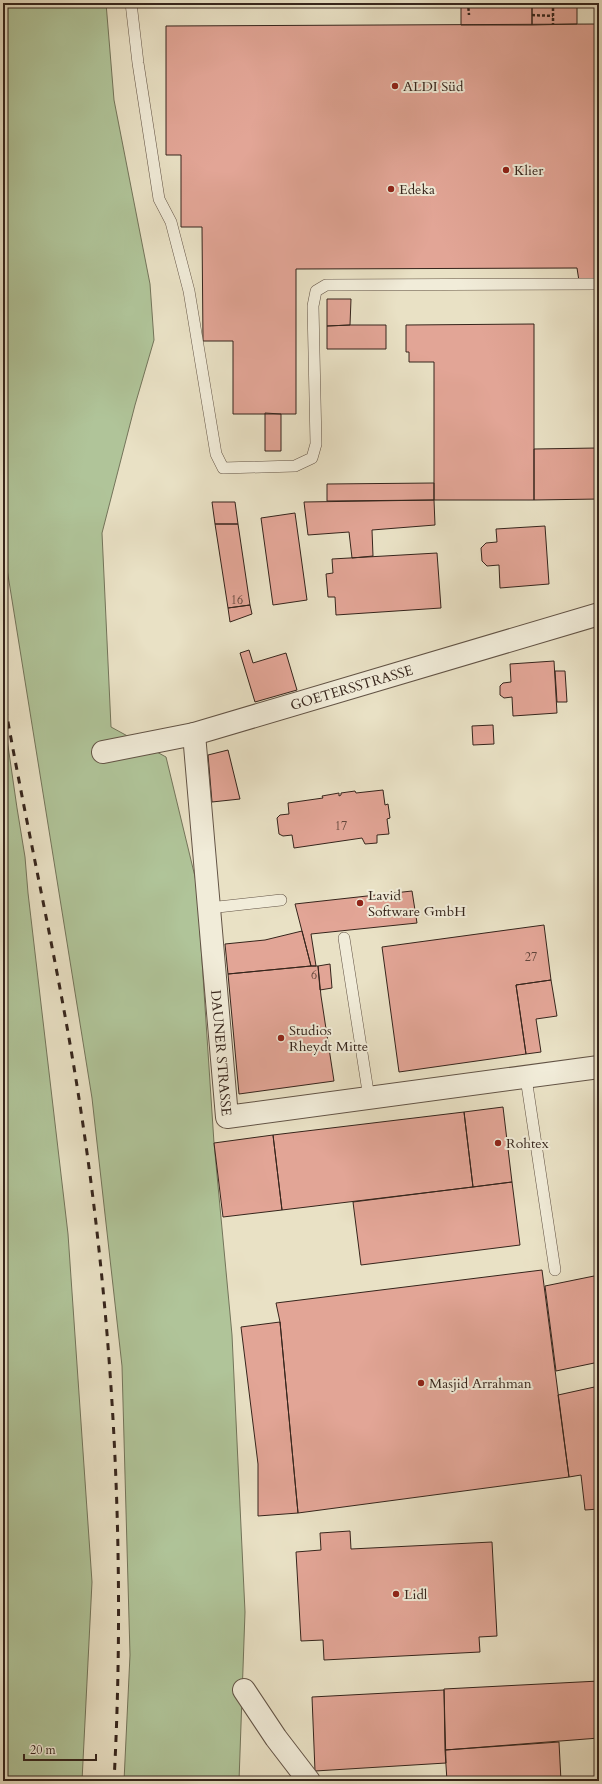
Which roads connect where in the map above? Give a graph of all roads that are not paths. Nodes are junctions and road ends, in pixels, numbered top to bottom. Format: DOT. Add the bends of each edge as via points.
graph roads {
  1 [pos="131,3"];
  2 [pos="599,284"];
  3 [pos="599,614"];
  4 [pos="194,734"];
  5 [pos="103,752"];
  6 [pos="281,900"];
  7 [pos="209,908"];
  8 [pos="344,938"];
  9 [pos="599,1068"];
  10 [pos="526,1078"];
  11 [pos="369,1098"];
  12 [pos="555,1270"];
  13 [pos="244,1690"];
  14 [pos="309,1781"];
  1 -- 2 [label="lane" via="159,199 171,222 189,291 216,454 223,468 295,466 312,458 316,444 313,306 316,291 326,285"];
  3 -- 4 [label="street, GOETERSSTRASSE"];
  4 -- 5 [label="street, GOETERSSTRASSE"];
  4 -- 7 [label="street, DAUNER STRASSE"];
  6 -- 7 [label="lane"];
  7 -- 11 [label="street, DAUNER STRASSE" via="227,1117"];
  8 -- 11 [label="lane"];
  9 -- 10 [label="street, DAUNER STRASSE"];
  10 -- 11 [label="street, DAUNER STRASSE"];
  10 -- 12 [label="lane"];
  13 -- 14 [label="street"];
}
